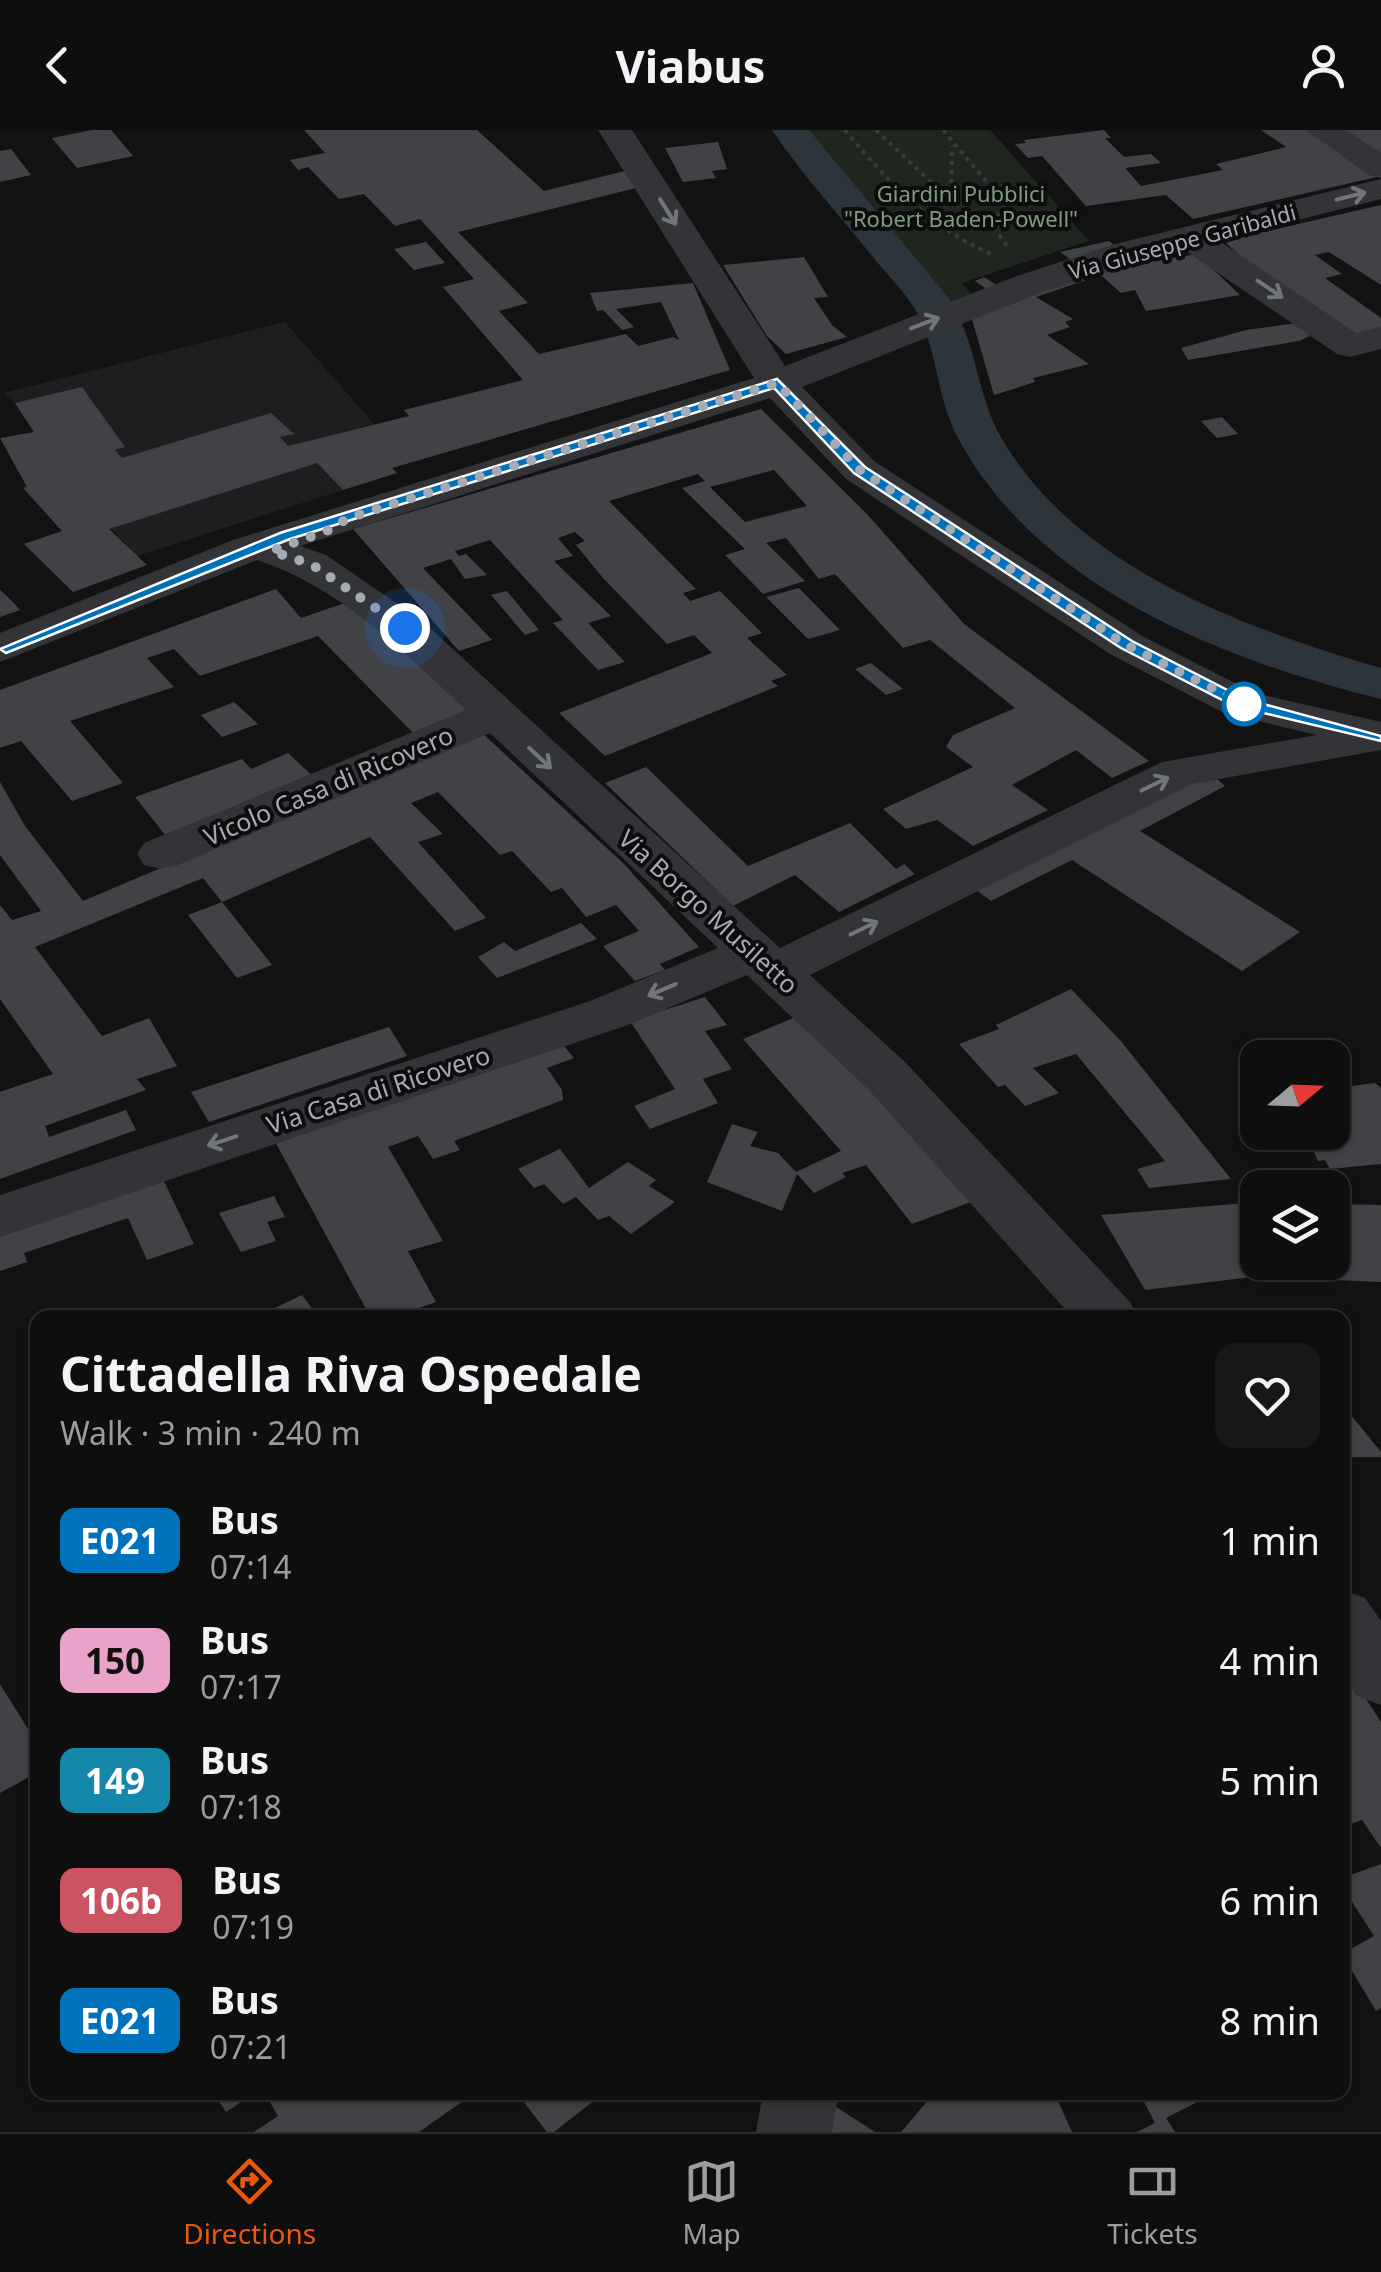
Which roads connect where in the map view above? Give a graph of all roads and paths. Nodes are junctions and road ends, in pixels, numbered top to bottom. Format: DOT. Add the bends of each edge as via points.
graph roads {
  1 [pos="615,130"];
  2 [pos="845,130"];
  3 [pos="876,130"];
  4 [pos="943,130"];
  5 [pos="1322,130"];
  6 [pos="952,144"];
  7 [pos="1381,168"];
  8 [pos="1381,189"];
  9 [pos="951,201"];
  10 [pos="991,224"];
  11 [pos="1188,236"];
  12 [pos="1011,251"];
  13 [pos="1006,258"];
  14 [pos="1381,338"];
  15 [pos="777,383"];
  16 [pos="348,518"];
  17 [pos="271,551"];
  18 [pos="220,563"];
  19 [pos="0,649"];
  20 [pos="494,715"];
  21 [pos="1381,737"];
  22 [pos="161,854"];
  23 [pos="764,962"];
  24 [pos="0,1216"];
  25 [pos="1102,1310"];
  26 [pos="1350,1630"];
  27 [pos="1381,1676"];
  28 [pos="800,2100"];
  29 [pos="794,2132"];
  1 -- 15 [label="street, one-way"];
  2 -- 13 [label="path" via="912,209 948,234"];
  3 -- 9 [label="path"];
  4 -- 6 [label="path"];
  5 -- 7 [label="street"];
  6 -- 9 [label="path"];
  6 -- 10 [label="path" via="1011,200"];
  11 -- 8 [label="street, Via Giuseppe Garibaldi, one-way"];
  9 -- 10 [label="path"];
  10 -- 12 [label="path"];
  11 -- 14 [label="street, one-way" via="1350,346"];
  15 -- 11 [label="street, Via Giuseppe Garibaldi, one-way" via="984,300"];
  15 -- 16 [label="street, Via Giuseppe Garibaldi"];
  15 -- 21 [label="street" via="860,470 1126,645 1240,703"];
  16 -- 17 [label="street"];
  16 -- 18 [label="street"];
  17 -- 18 [label="street"];
  17 -- 20 [label="street, Via Borgo Musiletto" via="311,564 405,628"];
  18 -- 19 [label="street"];
  20 -- 22 [label="street, Vicolo Casa di Ricovero"];
  20 -- 23 [label="street, Via Borgo Musiletto, one-way"];
  23 -- 21 [label="street, Via Casa di Ricovero, one-way" via="1179,772"];
  23 -- 24 [label="street, Via Casa di Ricovero, one-way"];
  23 -- 25 [label="street, Via Borgo Musiletto" via="887,1076"];
  26 -- 27 [label="street"];
  28 -- 29 [label="street"];
}
